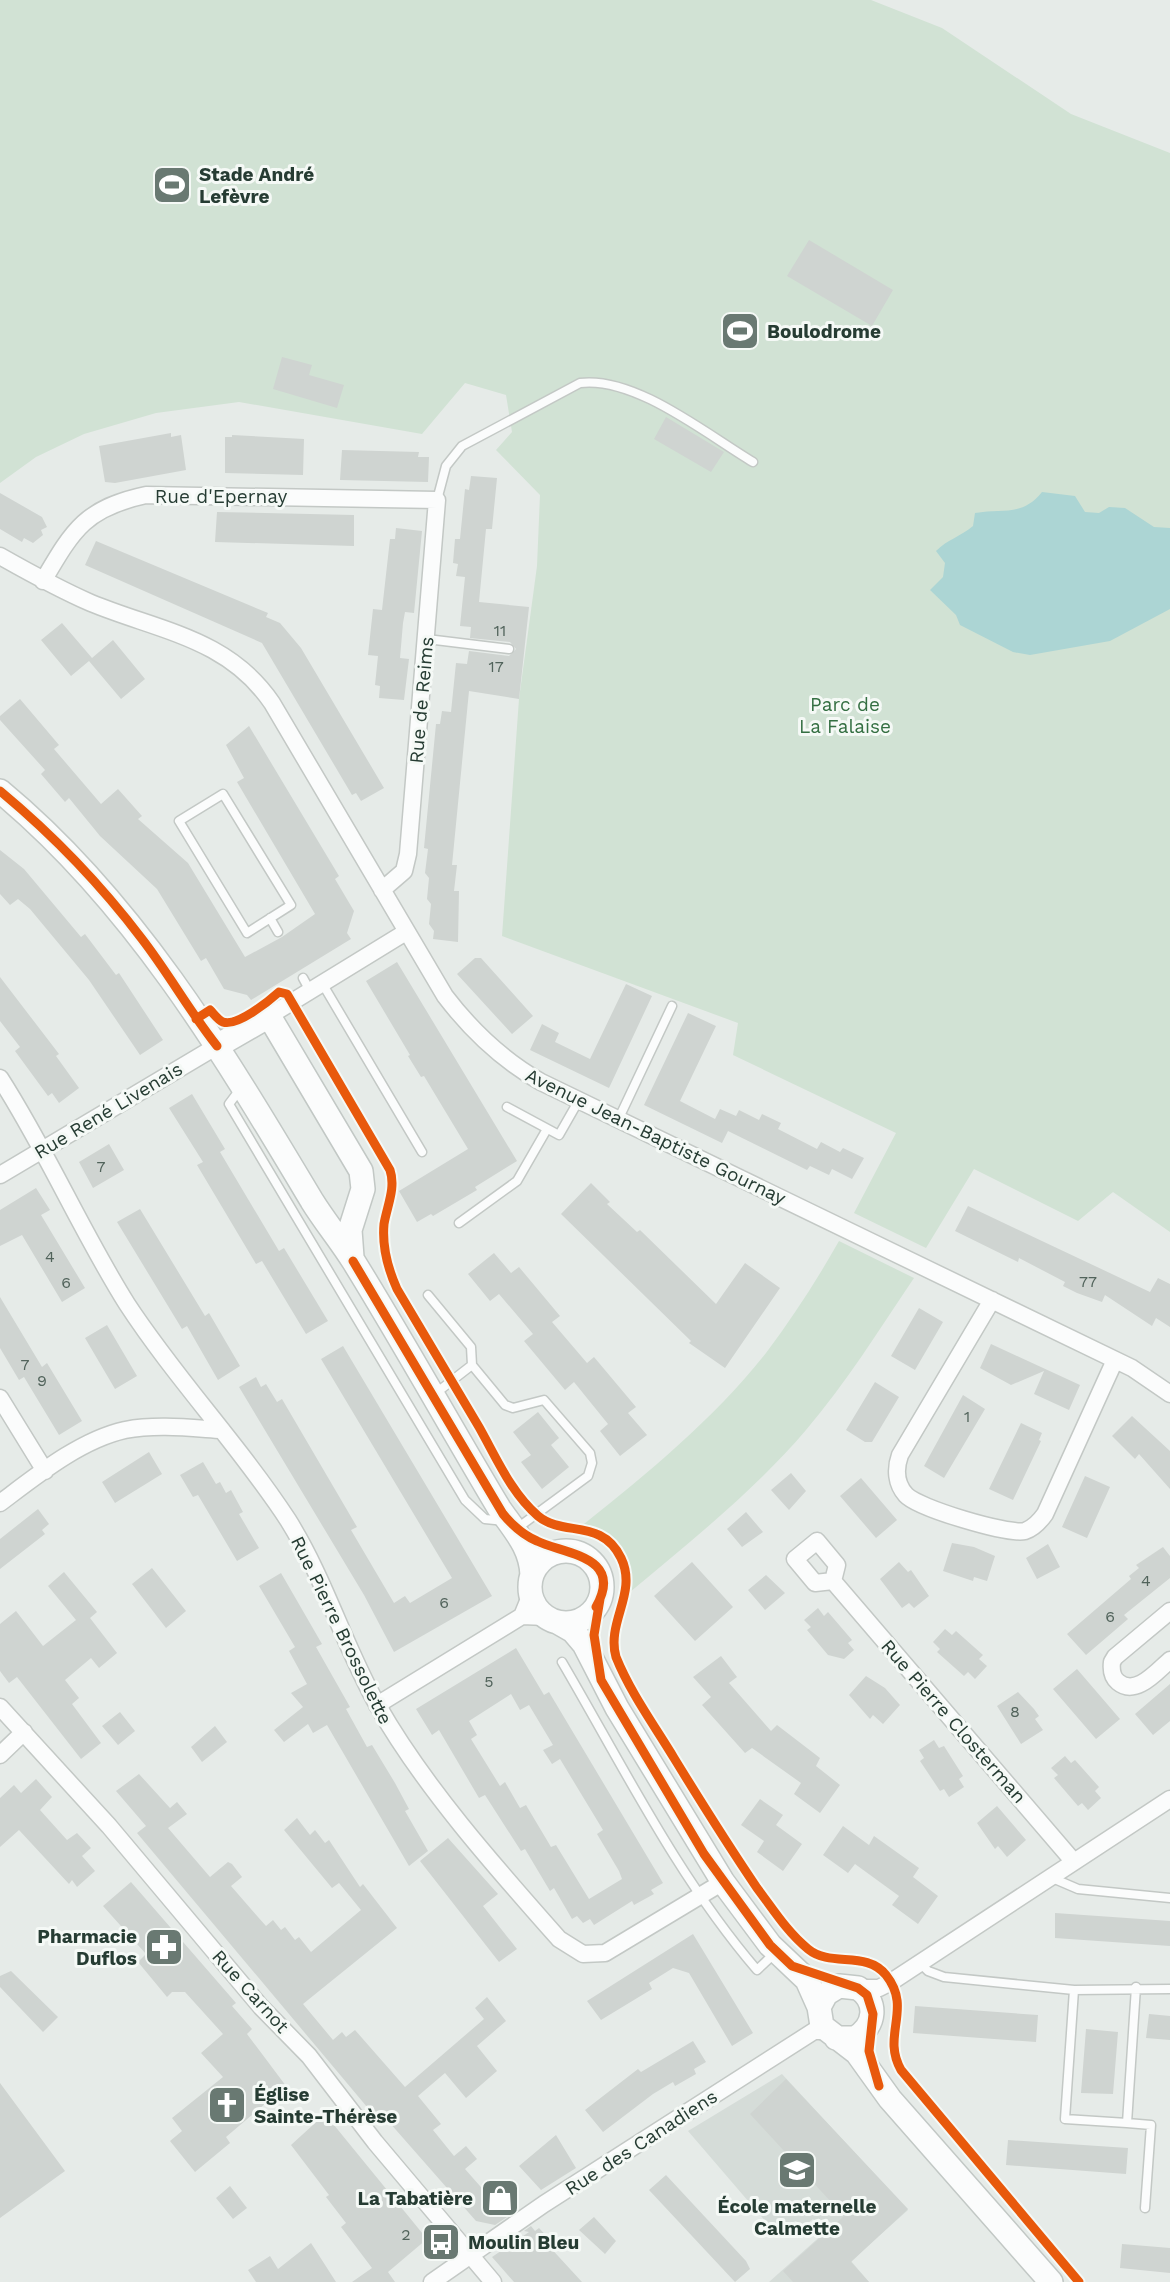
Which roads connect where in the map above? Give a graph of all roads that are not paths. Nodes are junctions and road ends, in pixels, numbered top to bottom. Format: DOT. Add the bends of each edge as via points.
graph roads {
  1 [pos="753,462"];
  2 [pos="437,500"];
  3 [pos="0,556"];
  4 [pos="43,581"];
  5 [pos="427,639"];
  6 [pos="509,649"];
  7 [pos="0,791"];
  8 [pos="382,890"];
  9 [pos="270,918"];
  10 [pos="278,932"];
  11 [pos="406,932"];
  12 [pos="311,983"];
  13 [pos="672,1006"];
  14 [pos="269,1016"];
  15 [pos="216,1046"];
  16 [pos="0,1078"];
  17 [pos="243,1086"];
  18 [pos="579,1100"];
  19 [pos="507,1107"];
  20 [pos="618,1118"];
  21 [pos="547,1129"];
  22 [pos="44,1149"];
  23 [pos="422,1152"];
  24 [pos="0,1175"];
  25 [pos="359,1199"];
  26 [pos="317,1209"];
  27 [pos="459,1223"];
  28 [pos="353,1261"];
  29 [pos="428,1295"];
  30 [pos="992,1300"];
  31 [pos="1115,1360"];
  32 [pos="472,1365"];
  33 [pos="1170,1394"];
  34 [pos="432,1396"];
  35 [pos="0,1398"];
  36 [pos="222,1430"];
  37 [pos="45,1471"];
  38 [pos="0,1503"];
  39 [pos="512,1525"];
  40 [pos="568,1551"];
  41 [pos="833,1581"];
  42 [pos="531,1584"];
  43 [pos="600,1599"];
  44 [pos="1170,1611"];
  45 [pos="522,1616"];
  46 [pos="552,1620"];
  47 [pos="1170,1660"];
  48 [pos="562,1662"];
  49 [pos="601,1680"];
  50 [pos="377,1705"];
  51 [pos="0,1707"];
  52 [pos="24,1732"];
  53 [pos="0,1755"];
  54 [pos="1170,1799"];
  55 [pos="1073,1862"];
  56 [pos="1050,1877"];
  57 [pos="723,1882"];
  58 [pos="700,1896"];
  59 [pos="1170,1898"];
  60 [pos="784,1959"];
  61 [pos="920,1963"];
  62 [pos="1136,1987"];
  63 [pos="1170,1989"];
  64 [pos="1074,1990"];
  65 [pos="866,1997"];
  66 [pos="823,2024"];
  67 [pos="879,2086"];
  68 [pos="1127,2123"];
  69 [pos="1146,2208"];
  70 [pos="470,2255"];
  71 [pos="432,2282"];
  72 [pos="493,2282"];
  73 [pos="1051,2282"];
  1 -- 2 [label="lane" via="643,395 597,381 580,383 462,446 446,466"];
  2 -- 4 [label="street, Rue d'Epernay" via="172,494 133,498 86,518"];
  2 -- 5 [label="street, Rue de Reims"];
  3 -- 4 [label="street, Avenue Jean-Baptiste Gournay"];
  4 -- 8 [label="street, Avenue Jean-Baptiste Gournay" via="206,645 246,671 272,703"];
  5 -- 6 [label="lane"];
  5 -- 8 [label="street, Rue de Reims" via="407,863 400,876"];
  7 -- 15 [label="street" via="110,900"];
  8 -- 11 [label="street, Avenue Jean-Baptiste Gournay"];
  9 -- 9 [label="lane" via="291,905 223,794 179,821 247,933"];
  9 -- 10 [label="lane"];
  11 -- 12 [label="street"];
  11 -- 18 [label="street, Avenue Jean-Baptiste Gournay" via="467,1023 519,1068"];
  12 -- 14 [label="street"];
  12 -- 23 [label="lane"];
  13 -- 20 [label="lane"];
  14 -- 15 [label="street"];
  14 -- 25 [label="street" via="361,1171 364,1184"];
  15 -- 17 [label="street"];
  15 -- 22 [label="street, Rue René Livenais"];
  16 -- 22 [label="street, Rue Pierre Brossolette"];
  17 -- 26 [label="street"];
  17 -- 39 [label="lane" via="229,1104 466,1500 485,1519"];
  18 -- 20 [label="street, Avenue Jean-Baptiste Gournay"];
  18 -- 21 [label="lane" via="559,1135"];
  19 -- 21 [label="lane"];
  20 -- 30 [label="street, Avenue Jean-Baptiste Gournay"];
  21 -- 27 [label="lane" via="517,1181"];
  22 -- 24 [label="street, Rue René Livenais"];
  22 -- 36 [label="street, Rue Pierre Brossolette" via="127,1303"];
  25 -- 26 [label="street" via="336,1213"];
  25 -- 28 [label="street" via="350,1236"];
  26 -- 28 [label="street"];
  28 -- 34 [label="street"];
  29 -- 32 [label="lane" via="471,1347"];
  30 -- 31 [label="street, Avenue Jean-Baptiste Gournay"];
  30 -- 31 [label="street" via="900,1455 899,1483 914,1501 1003,1530 1034,1526 1045,1514"];
  31 -- 33 [label="street, Avenue Jean-Baptiste Gournay"];
  32 -- 34 [label="lane"];
  32 -- 39 [label="lane" via="509,1408 540,1399 549,1404 590,1453 588,1476"];
  34 -- 39 [label="street"];
  35 -- 37 [label="street"];
  36 -- 37 [label="street" via="157,1427 124,1431 93,1442"];
  36 -- 50 [label="street, Rue Pierre Brossolette" via="288,1520"];
  37 -- 38 [label="street"];
  39 -- 40 [label="street" via="536,1541"];
  39 -- 42 [label="street" via="529,1555"];
  40 -- 42 [label="street" via="544,1559"];
  40 -- 43 [label="street" via="586,1557 596,1567 602,1585"];
  41 -- 55 [label="street, Rue Pierre Closterman"];
  42 -- 45 [label="street"];
  42 -- 46 [label="street" via="536,1607"];
  43 -- 46 [label="street" via="582,1620"];
  43 -- 49 [label="street" via="594,1635"];
  44 -- 47 [label="street" via="1115,1657 1112,1674 1120,1684 1132,1687"];
  45 -- 46 [label="street"];
  45 -- 50 [label="street"];
  46 -- 49 [label="street" via="577,1634"];
  48 -- 58 [label="lane"];
  49 -- 57 [label="street"];
  50 -- 58 [label="street, Rue Pierre Brossolette" via="441,1797 571,1949 594,1956 605,1953"];
  51 -- 52 [label="street, Rue Carnot"];
  52 -- 53 [label="street"];
  52 -- 70 [label="street, Rue Carnot" via="261,2007 317,2064"];
  54 -- 55 [label="street"];
  55 -- 56 [label="street"];
  56 -- 59 [label="lane" via="1078,1889"];
  56 -- 61 [label="street"];
  57 -- 58 [label="street, Rue Pierre Brossolette"];
  57 -- 60 [label="street"];
  58 -- 60 [label="lane" via="757,1970"];
  60 -- 65 [label="street"];
  60 -- 66 [label="street" via="813,1989"];
  61 -- 64 [label="lane" via="944,1977"];
  61 -- 65 [label="street"];
  62 -- 63 [label="lane"];
  62 -- 64 [label="lane"];
  62 -- 68 [label="lane"];
  64 -- 68 [label="lane" via="1065,2119"];
  65 -- 66 [label="street" via="828,1991"];
  65 -- 66 [label="street" via="867,2028 859,2036 848,2039"];
  65 -- 67 [label="street" via="869,2051"];
  66 -- 67 [label="street" via="857,2053"];
  66 -- 70 [label="street, Rue des Canadiens"];
  67 -- 73 [label="street"];
  68 -- 69 [label="lane" via="1151,2125"];
  70 -- 71 [label="street, Rue des Canadiens"];
  70 -- 72 [label="street, Rue Carnot"];
}
